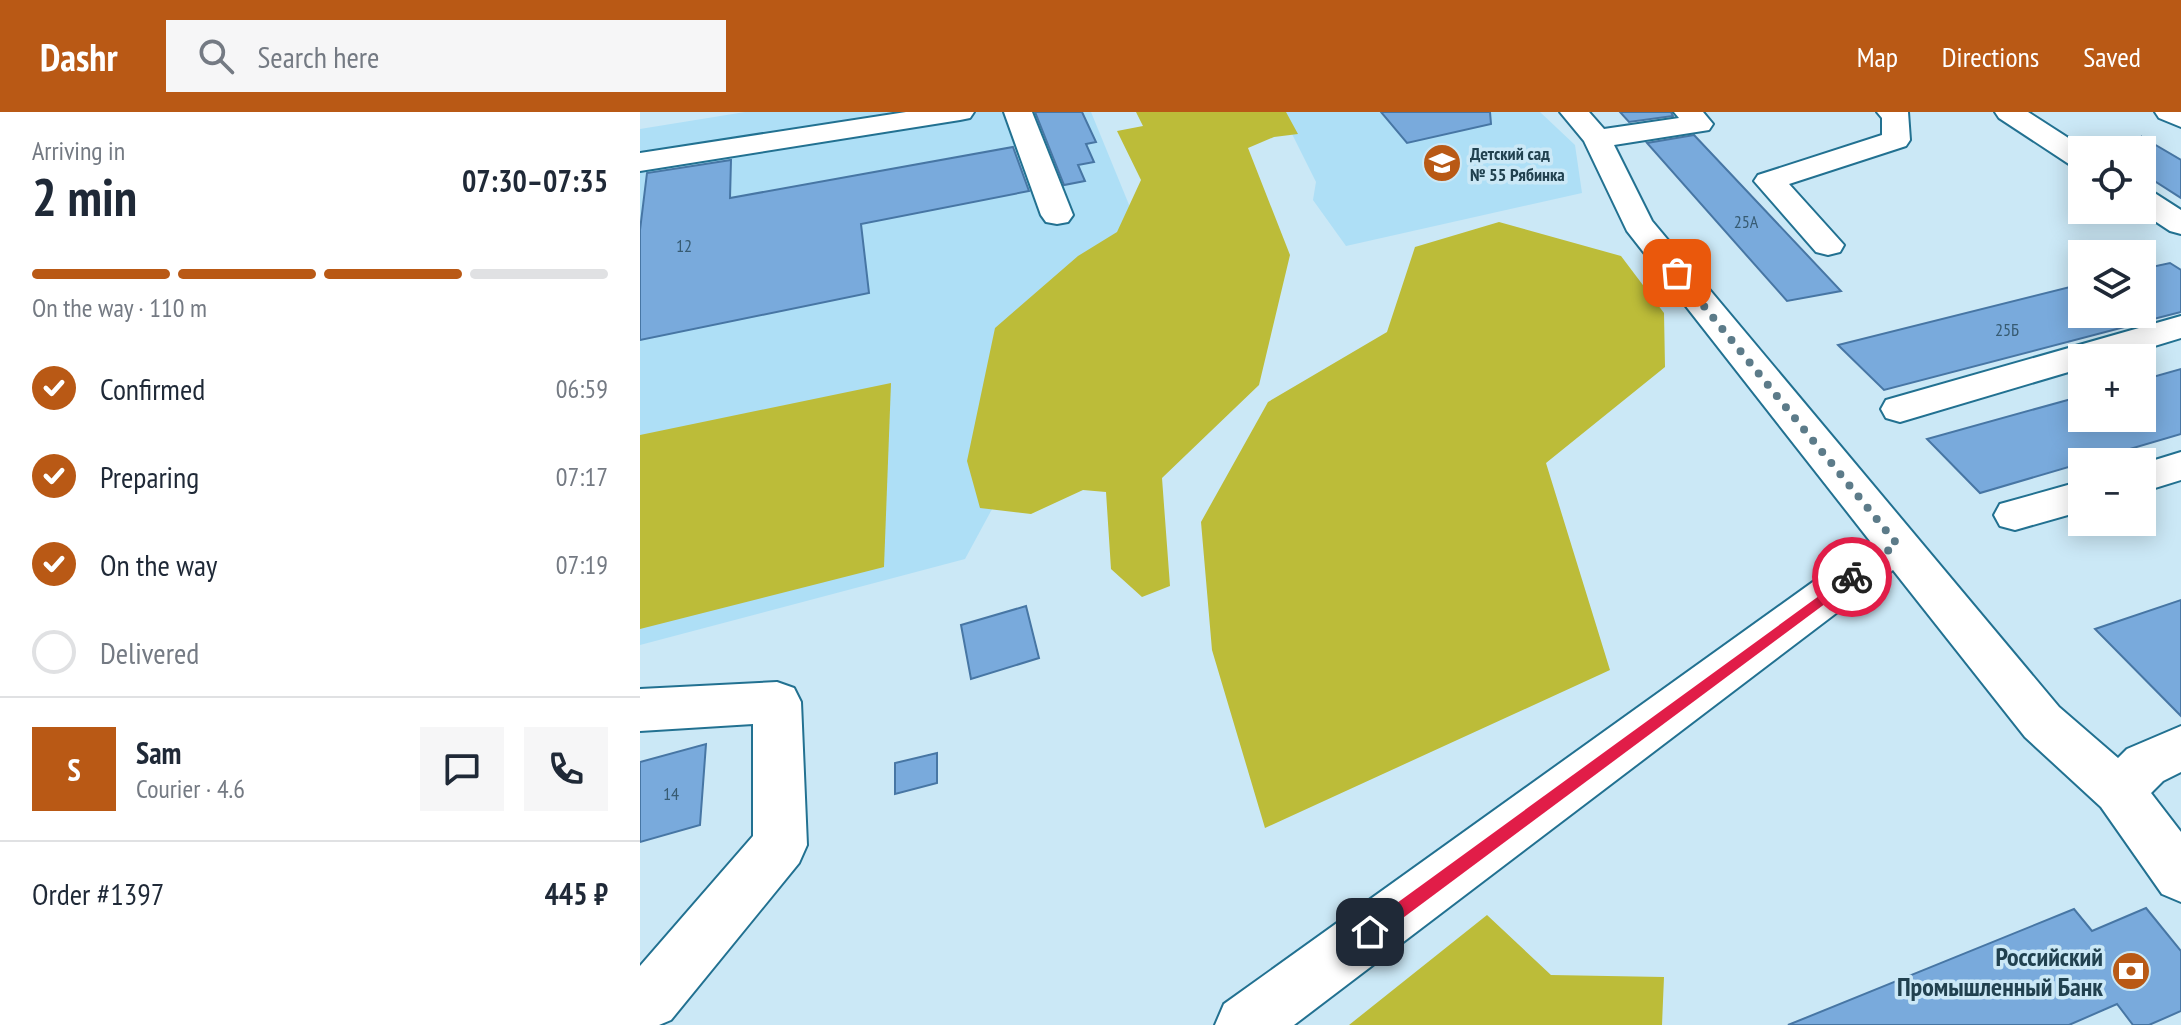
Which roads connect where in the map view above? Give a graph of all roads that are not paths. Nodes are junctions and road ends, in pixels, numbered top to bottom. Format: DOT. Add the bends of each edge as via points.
graph roads {
  1 [pos="960,112"];
  2 [pos="1018,112"];
  3 [pos="1688,112"];
  4 [pos="2009,112"];
  5 [pos="2169,112"];
  6 [pos="1898,113"];
  7 [pos="2181,119"];
  8 [pos="1585,126"];
  9 [pos="2068,151"];
  10 [pos="640,162"];
  11 [pos="2156,208"];
  12 [pos="1057,215"];
  13 [pos="2181,224"];
  14 [pos="1828,245"];
  15 [pos="2181,327"];
  16 [pos="1900,409"];
  17 [pos="2181,466"];
  18 [pos="2156,474"];
  19 [pos="2068,500"];
  20 [pos="2015,515"];
  21 [pos="1897,544"];
  22 [pos="640,710"];
  23 [pos="2181,748"];
  24 [pos="2119,791"];
  25 [pos="2181,876"];
  26 [pos="640,1002"];
  27 [pos="1245,1025"];
  1 -- 10 [label="street"];
  2 -- 12 [label="street"];
  3 -- 8 [label="street" via="1699,124"];
  4 -- 9 [label="street"];
  5 -- 7 [label="street"];
  6 -- 14 [label="street" via="1896,140 1769,181"];
  8 -- 21 [label="street" via="1638,224"];
  11 -- 13 [label="street"];
  15 -- 16 [label="street"];
  17 -- 18 [label="street"];
  19 -- 20 [label="street"];
  21 -- 24 [label="street" via="2042,722"];
  21 -- 27 [label="street"];
  22 -- 26 [label="street" via="777,702 780,845 650,999"];
  23 -- 24 [label="street" via="2145,765"];
  24 -- 25 [label="street"];
}
